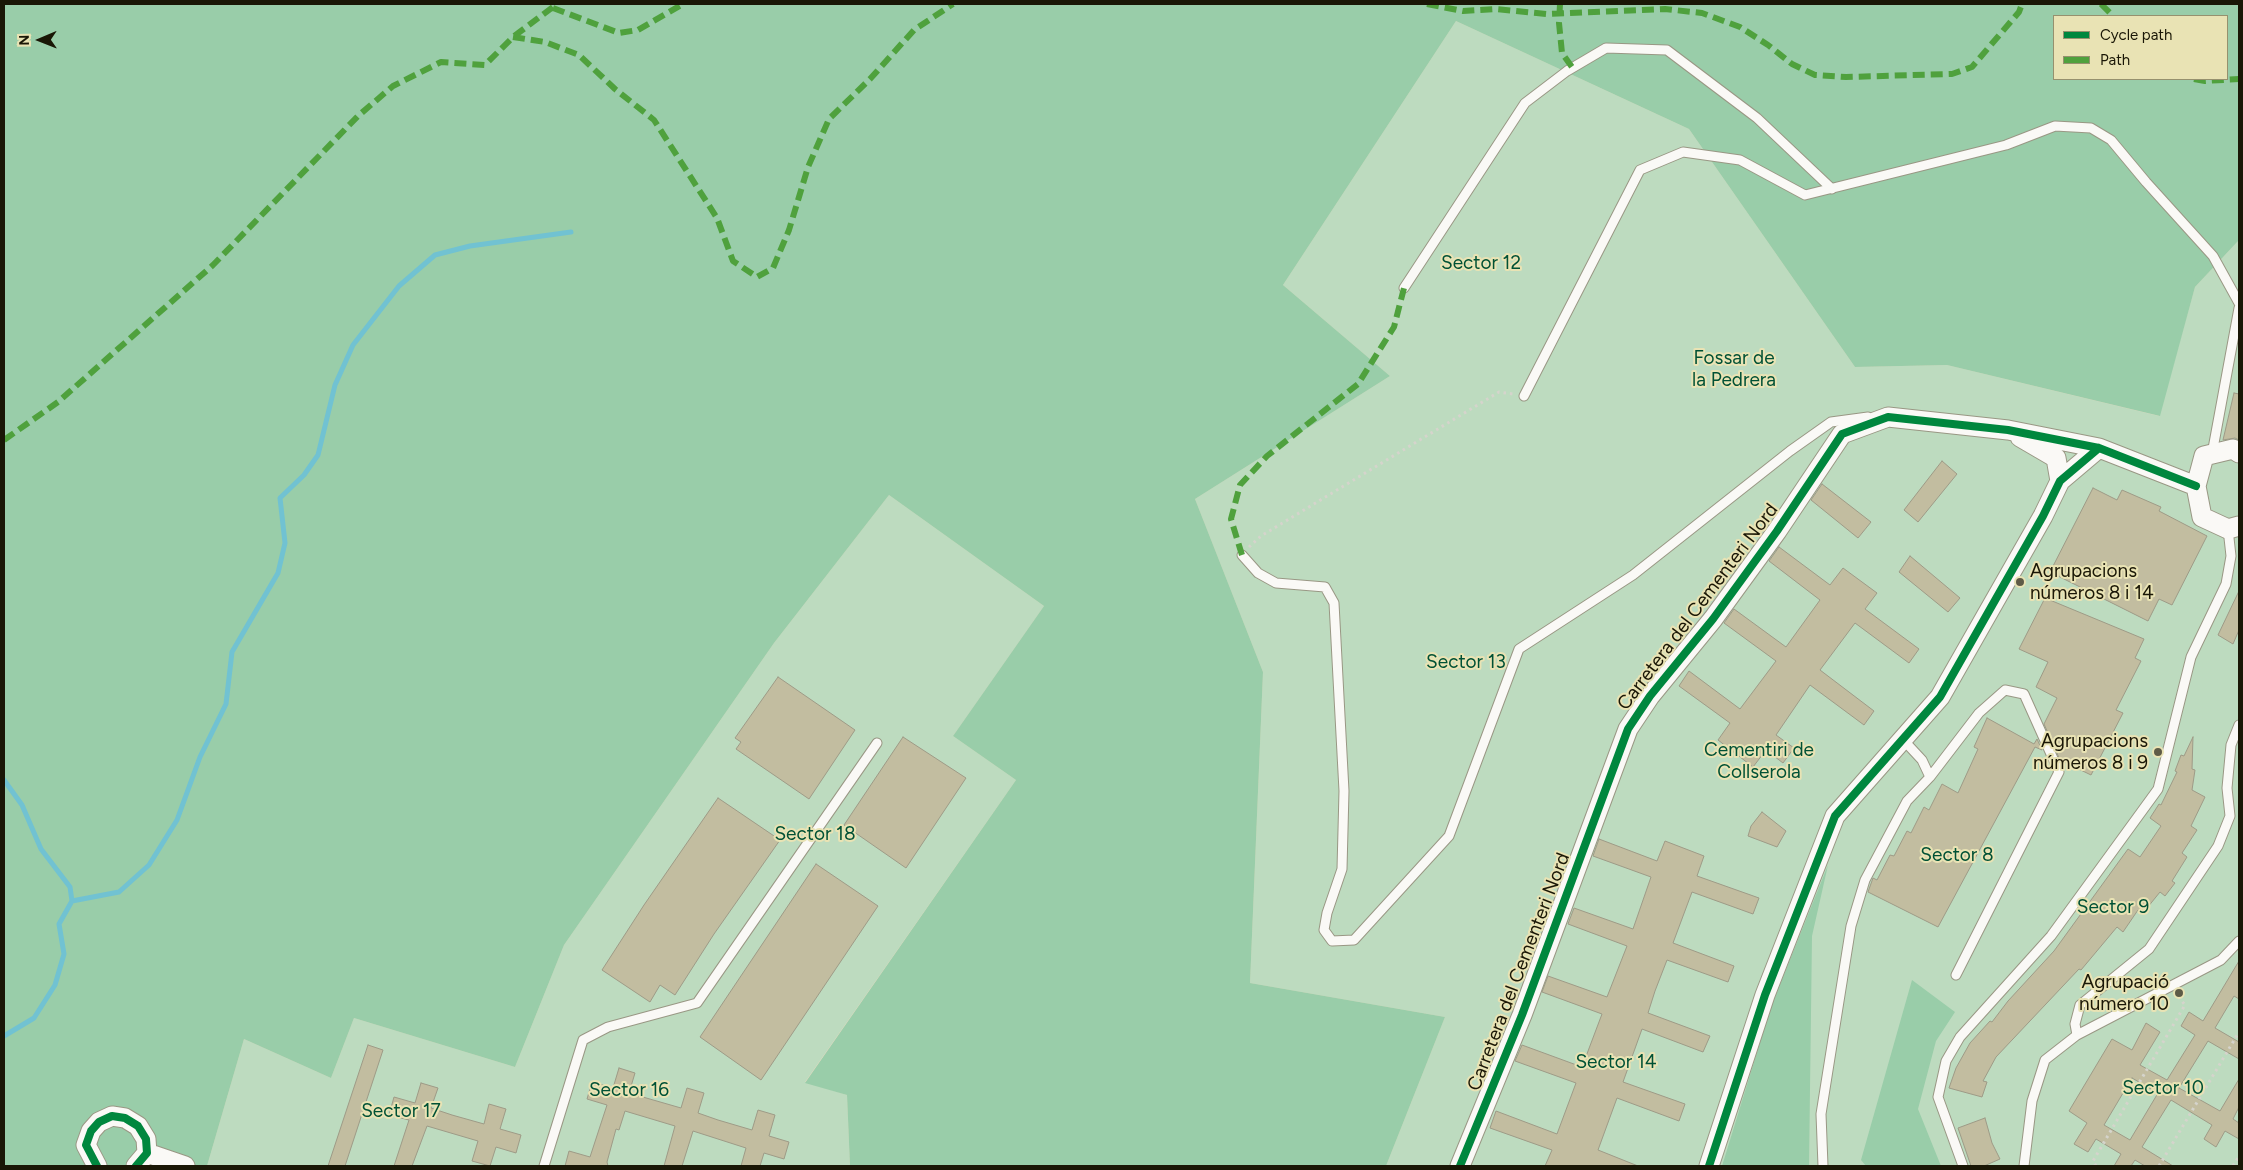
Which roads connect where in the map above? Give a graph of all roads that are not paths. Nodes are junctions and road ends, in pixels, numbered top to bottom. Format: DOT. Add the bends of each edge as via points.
graph roads {
  1 [pos="1832,189"];
  2 [pos="1404,288"];
  3 [pos="2239,303"];
  4 [pos="2239,308"];
  5 [pos="1524,396"];
  6 [pos="1888,417"];
  7 [pos="2008,430"];
  8 [pos="2099,448"];
  9 [pos="2239,453"];
  10 [pos="2212,454"];
  11 [pos="2060,481"];
  12 [pos="2196,486"];
  13 [pos="2234,528"];
  14 [pos="1242,555"];
  15 [pos="2239,725"];
  16 [pos="1900,742"];
  17 [pos="877,743"];
  18 [pos="1930,777"];
  19 [pos="2239,941"];
  20 [pos="1956,976"];
  21 [pos="2077,1035"];
  22 [pos="142,1160"];
  23 [pos="91,1164"];
  24 [pos="185,1166"];
  25 [pos="544,1166"];
  26 [pos="1460,1166"];
  27 [pos="1709,1166"];
  28 [pos="1823,1166"];
  29 [pos="1963,1166"];
  30 [pos="2024,1166"];
  1 -- 2 [label="lane" via="1758,118 1666,50 1606,48 1566,71 1525,103"];
  1 -- 3 [label="lane" via="2006,145 2055,126 2091,128 2111,140 2213,256"];
  1 -- 5 [label="lane" via="1805,195 1740,160 1683,152 1640,170"];
  4 -- 10 [label="lane"];
  6 -- 7 [label="street, Carretera del Cementeri Nord"];
  6 -- 14 [label="lane" via="1831,422 1633,575 1519,649 1449,836 1354,940 1332,941 1324,930 1342,869 1344,790 1334,603 1325,587 1276,583 1258,573"];
  6 -- 26 [label="street, Carretera del Cementeri Nord" via="1842,434 1731,595 1650,696 1628,729 1522,1014"];
  7 -- 8 [label="street, Carretera del Cementeri Nord"];
  7 -- 11 [label="street, Carretera del Cementeri Nord" via="2056,458"];
  8 -- 11 [label="street"];
  8 -- 12 [label="street, Carretera del Cementeri Nord"];
  9 -- 10 [label="street" via="2233,449"];
  10 -- 12 [label="street" via="2204,456"];
  11 -- 16 [label="street" via="1940,698"];
  12 -- 13 [label="street" via="2202,517"];
  13 -- 29 [label="lane" via="2226,584 2191,657 2158,789 2051,936 1960,1037 1946,1061 1938,1097"];
  15 -- 21 [label="lane" via="2231,746 2227,788 2230,816 2218,846 2149,950 2080,1005 2075,1024"];
  16 -- 18 [label="lane" via="1909,746 1922,760"];
  16 -- 27 [label="street" via="1835,816 1765,995"];
  17 -- 25 [label="lane" via="697,1003 608,1027 583,1040"];
  18 -- 20 [label="lane" via="1979,712 2005,690 2024,694 2059,772"];
  18 -- 28 [label="lane" via="1907,800 1865,880 1851,926 1821,1114"];
  19 -- 21 [label="lane" via="2221,960"];
  21 -- 30 [label="lane" via="2045,1060 2032,1100"];
  22 -- 23 [label="street" via="146,1139 138,1126 125,1118 112,1116 99,1122 91,1131 86,1145"];
  22 -- 24 [label="street"];
}
